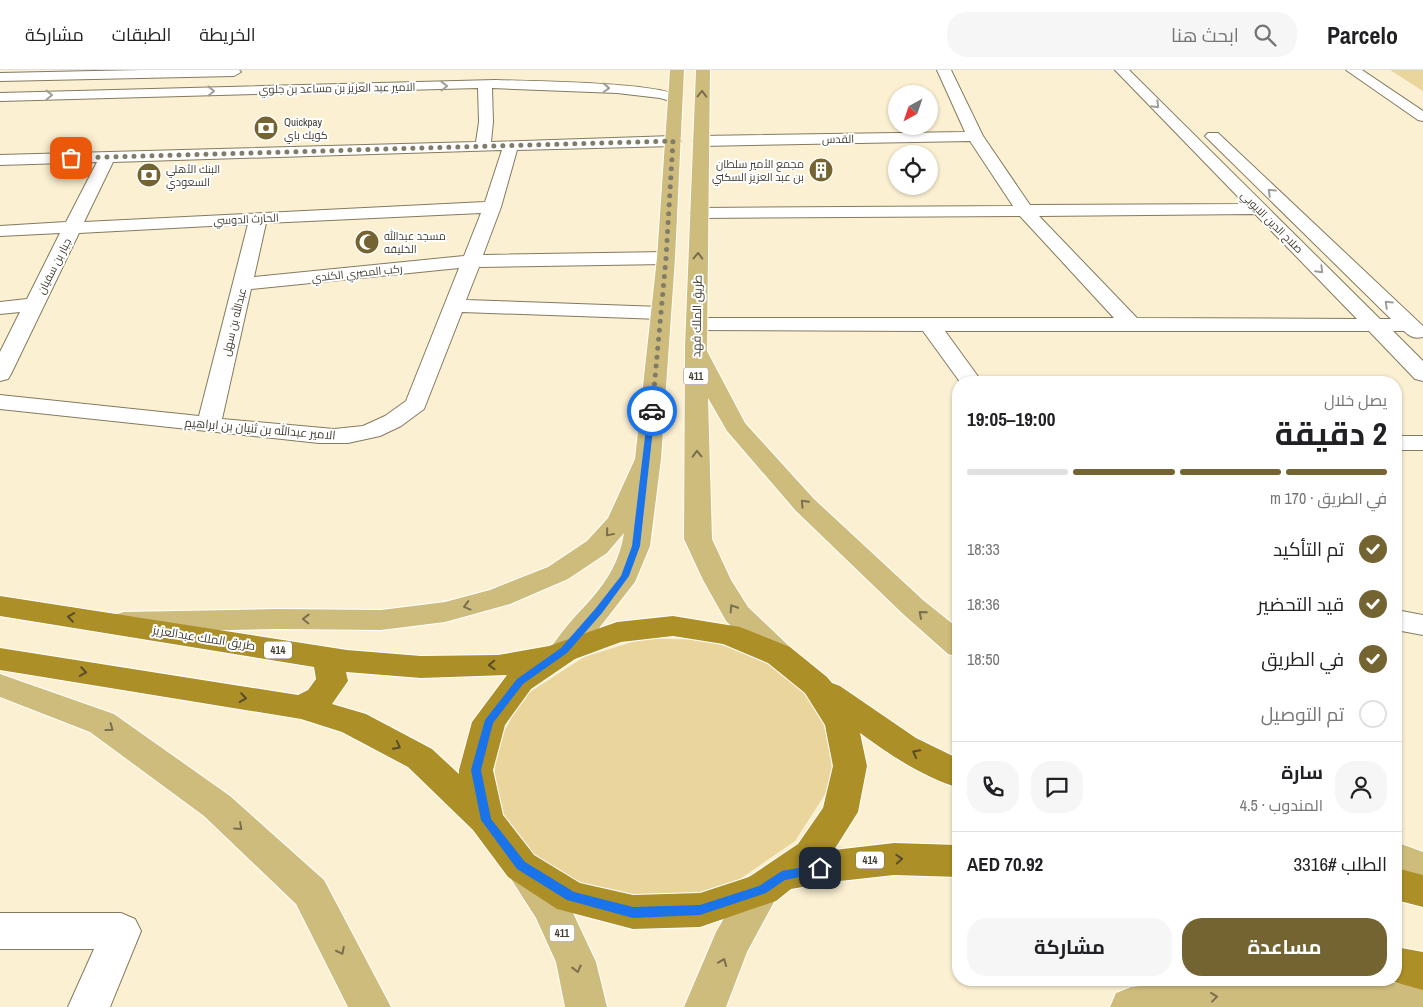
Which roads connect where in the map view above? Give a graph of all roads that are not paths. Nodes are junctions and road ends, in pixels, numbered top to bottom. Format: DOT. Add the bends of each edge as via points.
graph roads {
  1 [pos="677,70"];
  2 [pos="702,70"];
  3 [pos="944,70"];
  4 [pos="1122,70"];
  5 [pos="1145,70"];
  6 [pos="1353,70"];
  7 [pos="243,72"];
  8 [pos="4,77"];
  9 [pos="1159,84"];
  10 [pos="485,85"];
  11 [pos="0,97"];
  12 [pos="674,98"];
  13 [pos="1423,117"];
  14 [pos="1202,125"];
  15 [pos="974,136"];
  16 [pos="673,141"];
  17 [pos="701,141"];
  18 [pos="511,145"];
  19 [pos="483,146"];
  20 [pos="107,157"];
  21 [pos="0,160"];
  22 [pos="492,207"];
  23 [pos="1260,209"];
  24 [pos="1026,212"];
  25 [pos="699,213"];
  26 [pos="258,218"];
  27 [pos="74,227"];
  28 [pos="0,231"];
  29 [pos="666,258"];
  30 [pos="471,262"];
  31 [pos="243,284"];
  32 [pos="35,304"];
  33 [pos="453,306"];
  34 [pos="0,308"];
  35 [pos="661,314"];
  36 [pos="929,324"];
  37 [pos="1132,325"];
  38 [pos="1375,325"];
  39 [pos="1416,332"];
  40 [pos="696,335"];
  41 [pos="0,374"];
  42 [pos="1423,374"];
  43 [pos="967,376"];
  44 [pos="0,402"];
  45 [pos="209,425"];
  46 [pos="1402,443"];
  47 [pos="1423,443"];
  48 [pos="648,459"];
  49 [pos="0,606"];
  50 [pos="1402,621"];
  51 [pos="102,622"];
  52 [pos="1423,625"];
  53 [pos="952,640"];
  54 [pos="561,653"];
  55 [pos="779,655"];
  56 [pos="328,658"];
  57 [pos="0,659"];
  58 [pos="816,684"];
  59 [pos="0,685"];
  60 [pos="301,707"];
  61 [pos="952,771"];
  62 [pos="486,820"];
  63 [pos="952,860"];
  64 [pos="1402,860"];
  65 [pos="521,866"];
  66 [pos="1423,869"];
  67 [pos="772,882"];
  68 [pos="1402,885"];
  69 [pos="1423,890"];
  70 [pos="0,931"];
  71 [pos="1402,966"];
  72 [pos="1423,971"];
  73 [pos="1423,1005"];
  74 [pos="89,1007"];
  75 [pos="370,1007"];
  76 [pos="586,1007"];
  77 [pos="705,1007"];
  78 [pos="1131,1007"];
  1 -- 12 [label="main road"];
  17 -- 2 [label="main road, طريق الملك فهد / 411, one-way"];
  3 -- 15 [label="street"];
  4 -- 23 [label="street, صلاح الدين الايوبي, one-way"];
  5 -- 9 [label="street"];
  6 -- 13 [label="street"];
  7 -- 8 [label="street"];
  11 -- 10 [label="street, الامير عبد العزيز بن مساعد بن جلوي, one-way"];
  10 -- 12 [label="street, الامير عبد العزيز بن مساعد بن جلوي, one-way" via="617,88"];
  10 -- 19 [label="street"];
  12 -- 16 [label="main road"];
  39 -- 14 [label="street, صلاح الدين الايوبي, one-way"];
  15 -- 17 [label="street, القدس"];
  15 -- 24 [label="street"];
  16 -- 18 [label="street"];
  16 -- 29 [label="main road"];
  17 -- 25 [label="main road, طريق الملك فهد / 411"];
  18 -- 19 [label="street"];
  18 -- 22 [label="street, الامير عبدالله بن ثنيان بن ابراهيم"];
  19 -- 20 [label="street"];
  20 -- 21 [label="street"];
  20 -- 27 [label="street, جبار بن سفيان"];
  22 -- 26 [label="street, الحارث الدوسي"];
  22 -- 30 [label="street, الامير عبدالله بن ثنيان بن ابراهيم"];
  23 -- 24 [label="street"];
  23 -- 38 [label="street, صلاح الدين الايوبي, one-way"];
  24 -- 25 [label="street"];
  24 -- 37 [label="street"];
  40 -- 25 [label="main road, طريق الملك فهد / 411, one-way"];
  26 -- 27 [label="street, الحارث الدوسي"];
  26 -- 31 [label="street, عبدالله بن سهل"];
  27 -- 28 [label="street, الحارث الدوسي"];
  27 -- 32 [label="street, جبار بن سفيان"];
  29 -- 30 [label="street, ركب المصري الكندي"];
  29 -- 35 [label="main road"];
  30 -- 31 [label="street, ركب المصري الكندي"];
  30 -- 33 [label="street, الامير عبدالله بن ثنيان بن ابراهيم"];
  31 -- 45 [label="street, عبدالله بن سهل"];
  32 -- 34 [label="street"];
  32 -- 41 [label="street, جبار بن سفيان"];
  33 -- 35 [label="street"];
  33 -- 45 [label="street, الامير عبدالله بن ثنيان بن ابراهيم" via="416,404 399,419 378,430 346,436 319,436"];
  35 -- 48 [label="main road"];
  36 -- 37 [label="street"];
  36 -- 40 [label="street"];
  36 -- 43 [label="street"];
  37 -- 38 [label="street"];
  38 -- 39 [label="street"];
  38 -- 42 [label="street, صلاح الدين الايوبي"];
  53 -- 40 [label="main road, one-way" via="805,505 735,426 710,380"];
  55 -- 40 [label="main road, طريق الملك فهد / 411, one-way" via="738,614 717,580 698,539"];
  44 -- 45 [label="street, الامير عبدالله بن ثنيان بن ابراهيم"];
  46 -- 47 [label="street"];
  48 -- 51 [label="main road, one-way" via="620,521 597,548 558,573 500,597 445,612 381,620"];
  48 -- 54 [label="main road" via="636,546 625,576"];
  51 -- 49 [label="highway, طريق الملك عبدالعزيز / 414, one-way"];
  50 -- 52 [label="street"];
  51 -- 56 [label="highway, طريق الملك عبدالعزيز / 414"];
  54 -- 55 [label="highway" via="617,632 673,626 729,634"];
  54 -- 56 [label="highway, طريق الملك عبدالعزيز / 414, one-way" via="498,666 422,667"];
  54 -- 62 [label="highway" via="520,681 489,722 476,770"];
  55 -- 58 [label="highway"];
  56 -- 60 [label="highway" via="332,681 319,698"];
  57 -- 60 [label="highway, one-way"];
  61 -- 58 [label="highway, one-way" via="904,747"];
  58 -- 67 [label="highway" via="841,723 850,766 840,812 811,855"];
  59 -- 75 [label="main road, one-way" via="102,722 216,806 310,892"];
  60 -- 62 [label="highway, one-way" via="354,723 420,758"];
  62 -- 65 [label="highway"];
  67 -- 63 [label="highway, 414, one-way" via="858,861 932,857"];
  64 -- 66 [label="main road"];
  65 -- 67 [label="highway" via="571,897 633,912 700,910"];
  65 -- 76 [label="main road, 411, one-way" via="551,908 576,962"];
  77 -- 67 [label="main road, one-way" via="730,945"];
  68 -- 69 [label="highway"];
  70 -- 74 [label="street" via="120,931"];
  71 -- 72 [label="highway"];
  78 -- 73 [label="main road, one-way" via="1261,992"];
}
